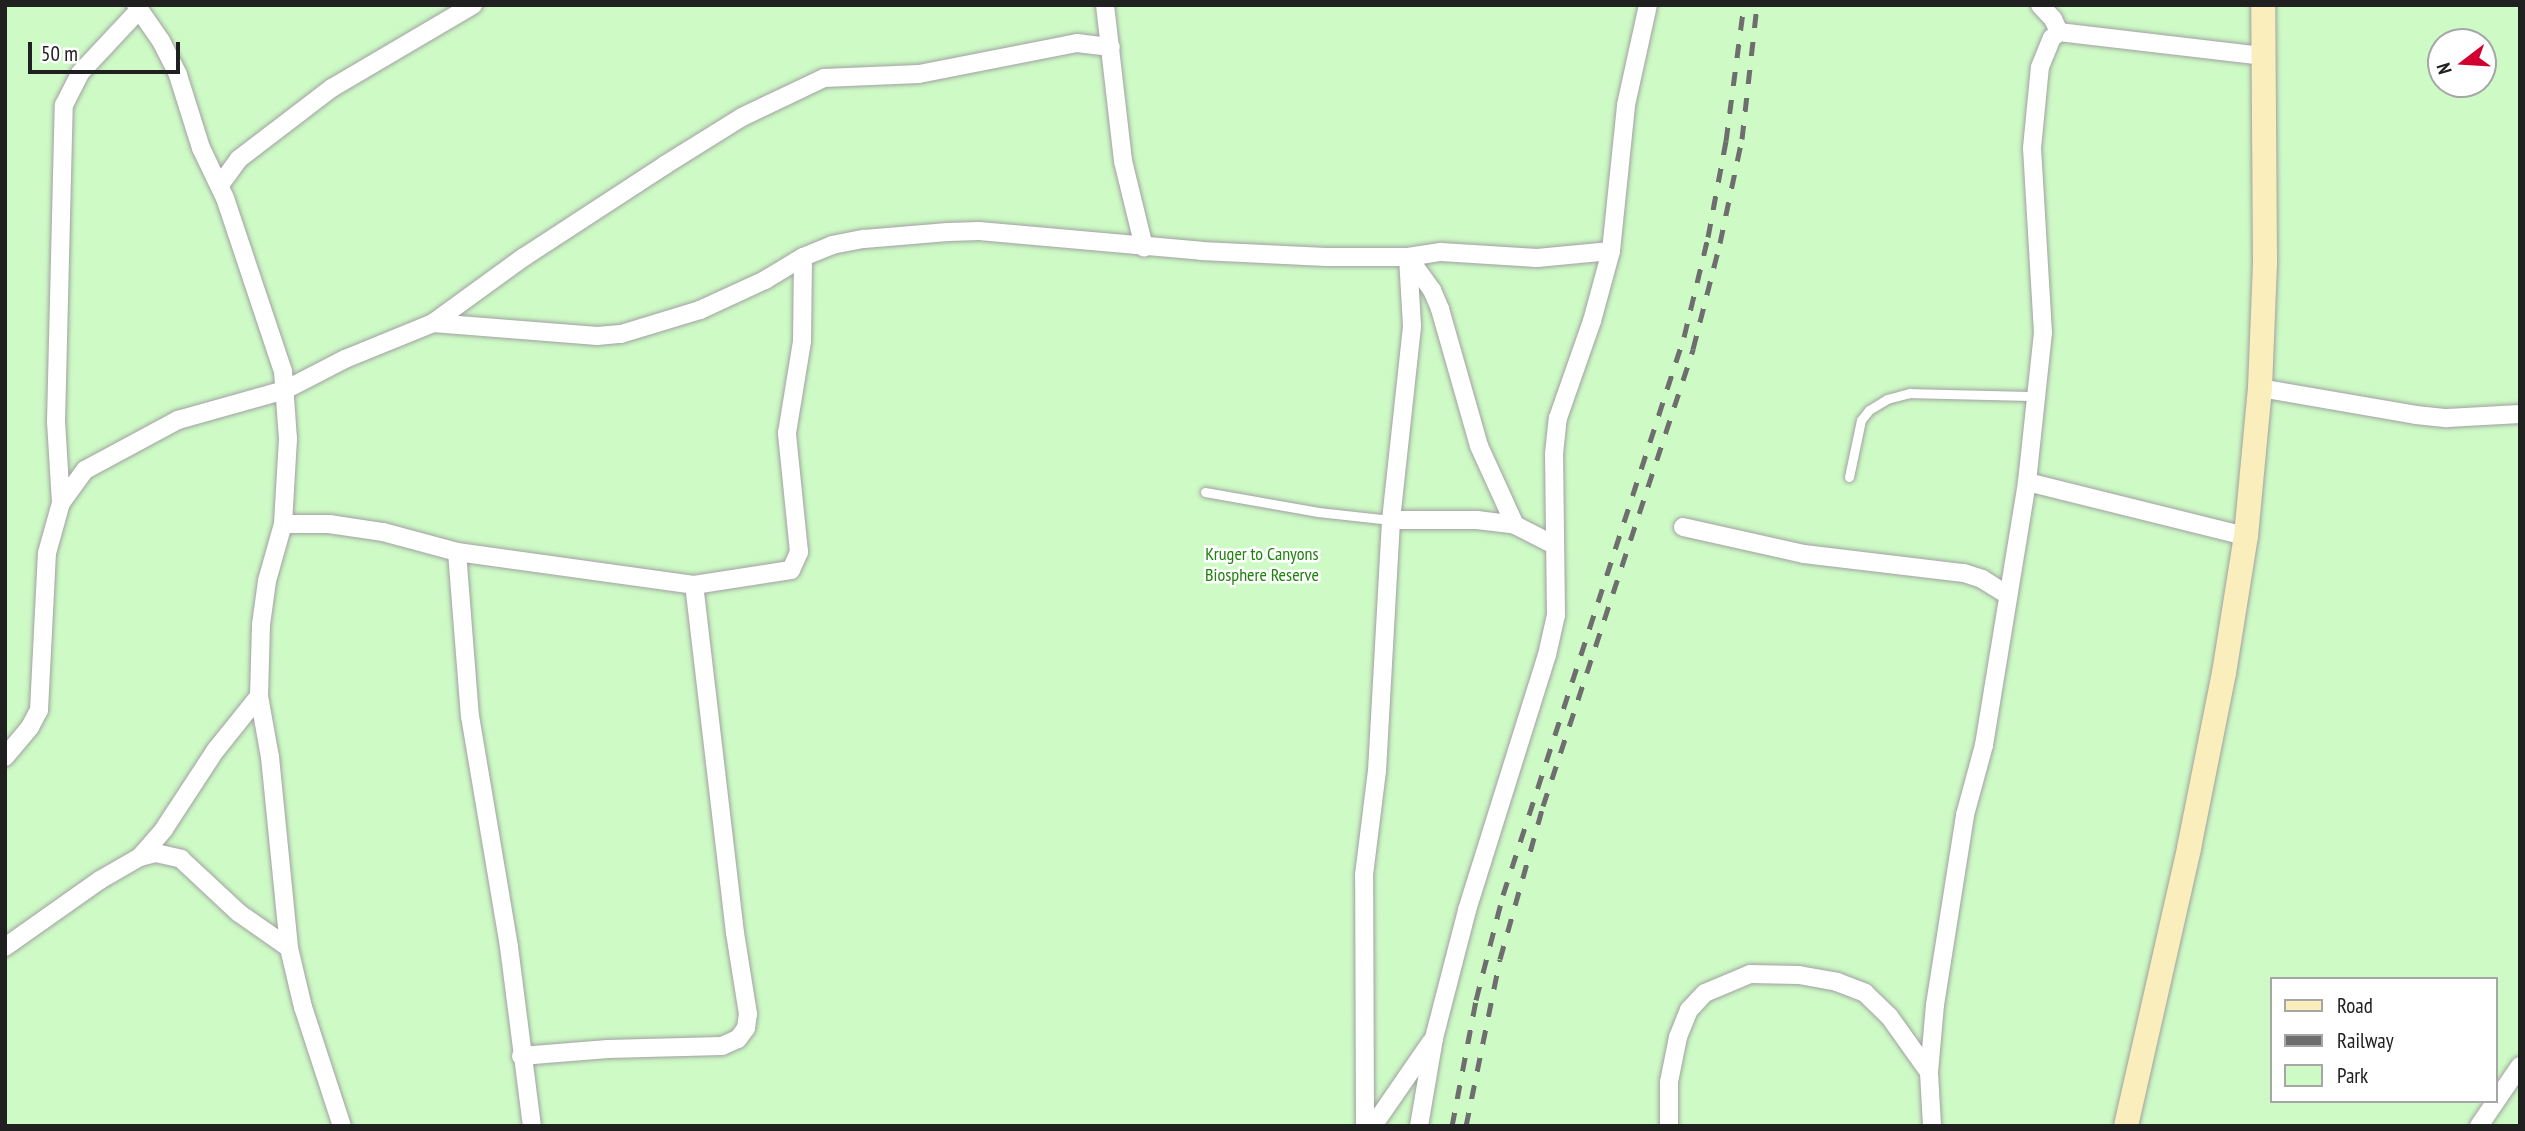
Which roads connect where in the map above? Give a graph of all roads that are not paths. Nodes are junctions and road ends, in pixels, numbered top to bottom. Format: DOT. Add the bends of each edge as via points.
graph roads {
  1 [pos="473,5"];
  2 [pos="1105,5"];
  3 [pos="1648,5"];
  4 [pos="2040,5"];
  5 [pos="2263,5"];
  6 [pos="138,7"];
  7 [pos="2059,32"];
  8 [pos="1111,47"];
  9 [pos="2264,55"];
  10 [pos="220,185"];
  11 [pos="1144,247"];
  12 [pos="1611,251"];
  13 [pos="803,257"];
  14 [pos="1408,257"];
  15 [pos="433,323"];
  16 [pos="2260,388"];
  17 [pos="285,390"];
  18 [pos="2036,396"];
  19 [pos="2520,414"];
  20 [pos="1849,477"];
  21 [pos="2027,482"];
  22 [pos="1205,492"];
  23 [pos="61,503"];
  24 [pos="1391,520"];
  25 [pos="283,524"];
  26 [pos="1515,525"];
  27 [pos="1682,527"];
  28 [pos="2246,536"];
  29 [pos="1554,545"];
  30 [pos="457,552"];
  31 [pos="694,585"];
  32 [pos="2008,595"];
  33 [pos="259,696"];
  34 [pos="5,757"];
  35 [pos="140,857"];
  36 [pos="5,947"];
  37 [pos="289,948"];
  38 [pos="1434,1038"];
  39 [pos="521,1056"];
  40 [pos="2520,1066"];
  41 [pos="1929,1072"];
  42 [pos="2497,1100"];
  43 [pos="2495,1103"];
  44 [pos="342,1126"];
  45 [pos="532,1126"];
  46 [pos="1365,1126"];
  47 [pos="1373,1126"];
  48 [pos="1419,1126"];
  49 [pos="1670,1126"];
  50 [pos="1932,1126"];
  51 [pos="2126,1126"];
  52 [pos="2479,1126"];
  1 -- 10 [label="street" via="332,88 239,159"];
  2 -- 8 [label="street"];
  3 -- 12 [label="street" via="1626,104"];
  4 -- 7 [label="street"];
  5 -- 9 [label="street"];
  6 -- 10 [label="street" via="170,58 201,148"];
  6 -- 23 [label="street" via="80,73 63,114 56,422"];
  7 -- 9 [label="street"];
  7 -- 18 [label="street" via="2040,67 2032,148 2043,333"];
  8 -- 11 [label="street" via="1127,189"];
  8 -- 15 [label="street" via="1077,43 919,74 824,78 742,117 665,165"];
  9 -- 16 [label="street"];
  10 -- 17 [label="street" via="272,336"];
  11 -- 13 [label="street" via="966,231 864,239"];
  11 -- 14 [label="street"];
  12 -- 14 [label="street" via="1537,258 1441,252"];
  12 -- 29 [label="street" via="1558,418"];
  13 -- 15 [label="street" via="700,310 621,334"];
  13 -- 31 [label="street" via="801,351 787,433 798,560 791,570 780,574"];
  14 -- 24 [label="street" via="1412,326"];
  14 -- 26 [label="street" via="1440,309 1479,446"];
  15 -- 17 [label="street"];
  16 -- 19 [label="street" via="2416,415"];
  16 -- 28 [label="street"];
  17 -- 23 [label="street" via="165,426 85,470"];
  17 -- 25 [label="street" via="288,439"];
  18 -- 20 [label="lane" via="1910,393 1887,399 1861,420"];
  18 -- 21 [label="street"];
  21 -- 28 [label="street"];
  21 -- 32 [label="street"];
  22 -- 24 [label="lane"];
  23 -- 34 [label="street" via="47,553 39,710"];
  24 -- 26 [label="street" via="1435,518"];
  24 -- 46 [label="street" via="1377,771 1364,875"];
  25 -- 30 [label="street" via="370,530"];
  25 -- 33 [label="street" via="267,581"];
  26 -- 29 [label="street"];
  27 -- 32 [label="street" via="1804,554 1964,573"];
  28 -- 51 [label="street" via="2192,834"];
  29 -- 38 [label="street" via="1557,602 1547,655 1503,788"];
  30 -- 31 [label="street"];
  30 -- 39 [label="street" via="470,716 509,947"];
  31 -- 39 [label="street" via="748,1014 746,1028 738,1039 722,1046"];
  32 -- 41 [label="street" via="1984,745 1965,815"];
  33 -- 35 [label="street"];
  33 -- 37 [label="street" via="270,757"];
  35 -- 36 [label="street" via="60,906"];
  35 -- 37 [label="street" via="156,853 181,859 239,913"];
  37 -- 44 [label="street"];
  38 -- 47 [label="street"];
  38 -- 48 [label="street"];
  39 -- 45 [label="street"];
  40 -- 42 [label="street"];
  41 -- 49 [label="street" via="1889,1016 1865,993 1799,975 1750,974 1705,993 1689,1010 1678,1037 1670,1083"];
  41 -- 50 [label="street"];
  43 -- 52 [label="street"];
}
